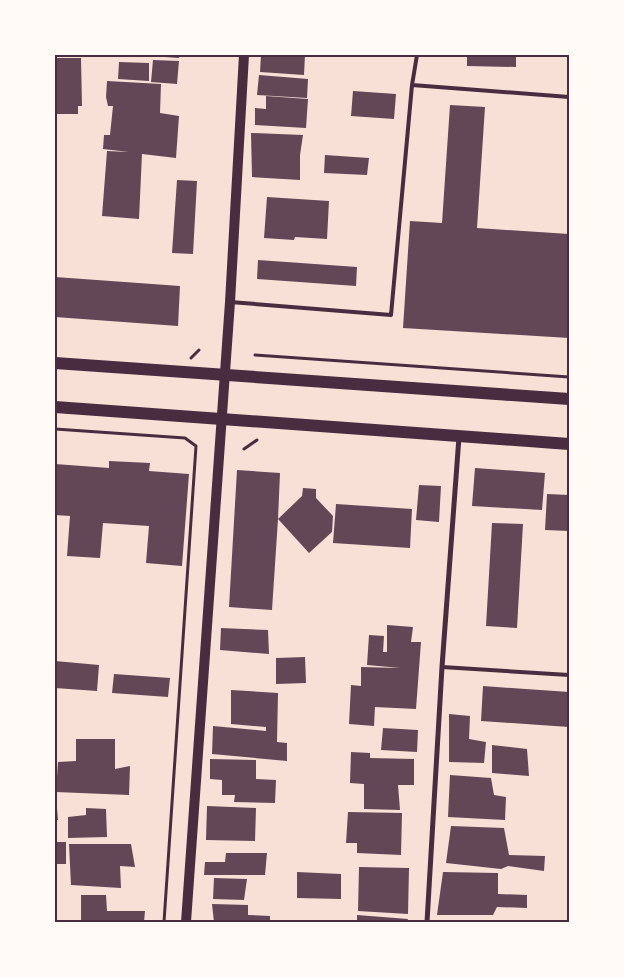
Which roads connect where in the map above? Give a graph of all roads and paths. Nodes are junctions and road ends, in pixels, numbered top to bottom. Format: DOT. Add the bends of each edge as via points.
graph roads {
  1 [pos="244,55"];
  2 [pos="417,55"];
  3 [pos="412,85"];
  4 [pos="569,97"];
  5 [pos="230,302"];
  6 [pos="199,350"];
  7 [pos="255,355"];
  8 [pos="189,360"];
  9 [pos="55,363"];
  10 [pos="225,376"];
  11 [pos="569,377"];
  12 [pos="569,399"];
  13 [pos="55,407"];
  14 [pos="222,420"];
  15 [pos="55,429"];
  16 [pos="459,436"];
  17 [pos="257,440"];
  18 [pos="569,444"];
  19 [pos="244,448"];
  20 [pos="442,667"];
  21 [pos="569,674"];
  22 [pos="164,922"];
  23 [pos="186,922"];
  24 [pos="427,922"];
  1 -- 5 [label="main road"];
  2 -- 3 [label="lane"];
  3 -- 4 [label="lane"];
  3 -- 5 [label="lane" via="391,315"];
  5 -- 10 [label="main road"];
  6 -- 8 [label="path"];
  7 -- 11 [label="path"];
  9 -- 10 [label="main road"];
  10 -- 12 [label="main road"];
  10 -- 14 [label="main road"];
  13 -- 14 [label="main road"];
  14 -- 16 [label="main road"];
  14 -- 23 [label="main road"];
  15 -- 22 [label="path" via="185,438 196,446"];
  16 -- 18 [label="main road"];
  16 -- 20 [label="street"];
  17 -- 19 [label="path"];
  20 -- 21 [label="lane"];
  20 -- 24 [label="street"];
}
